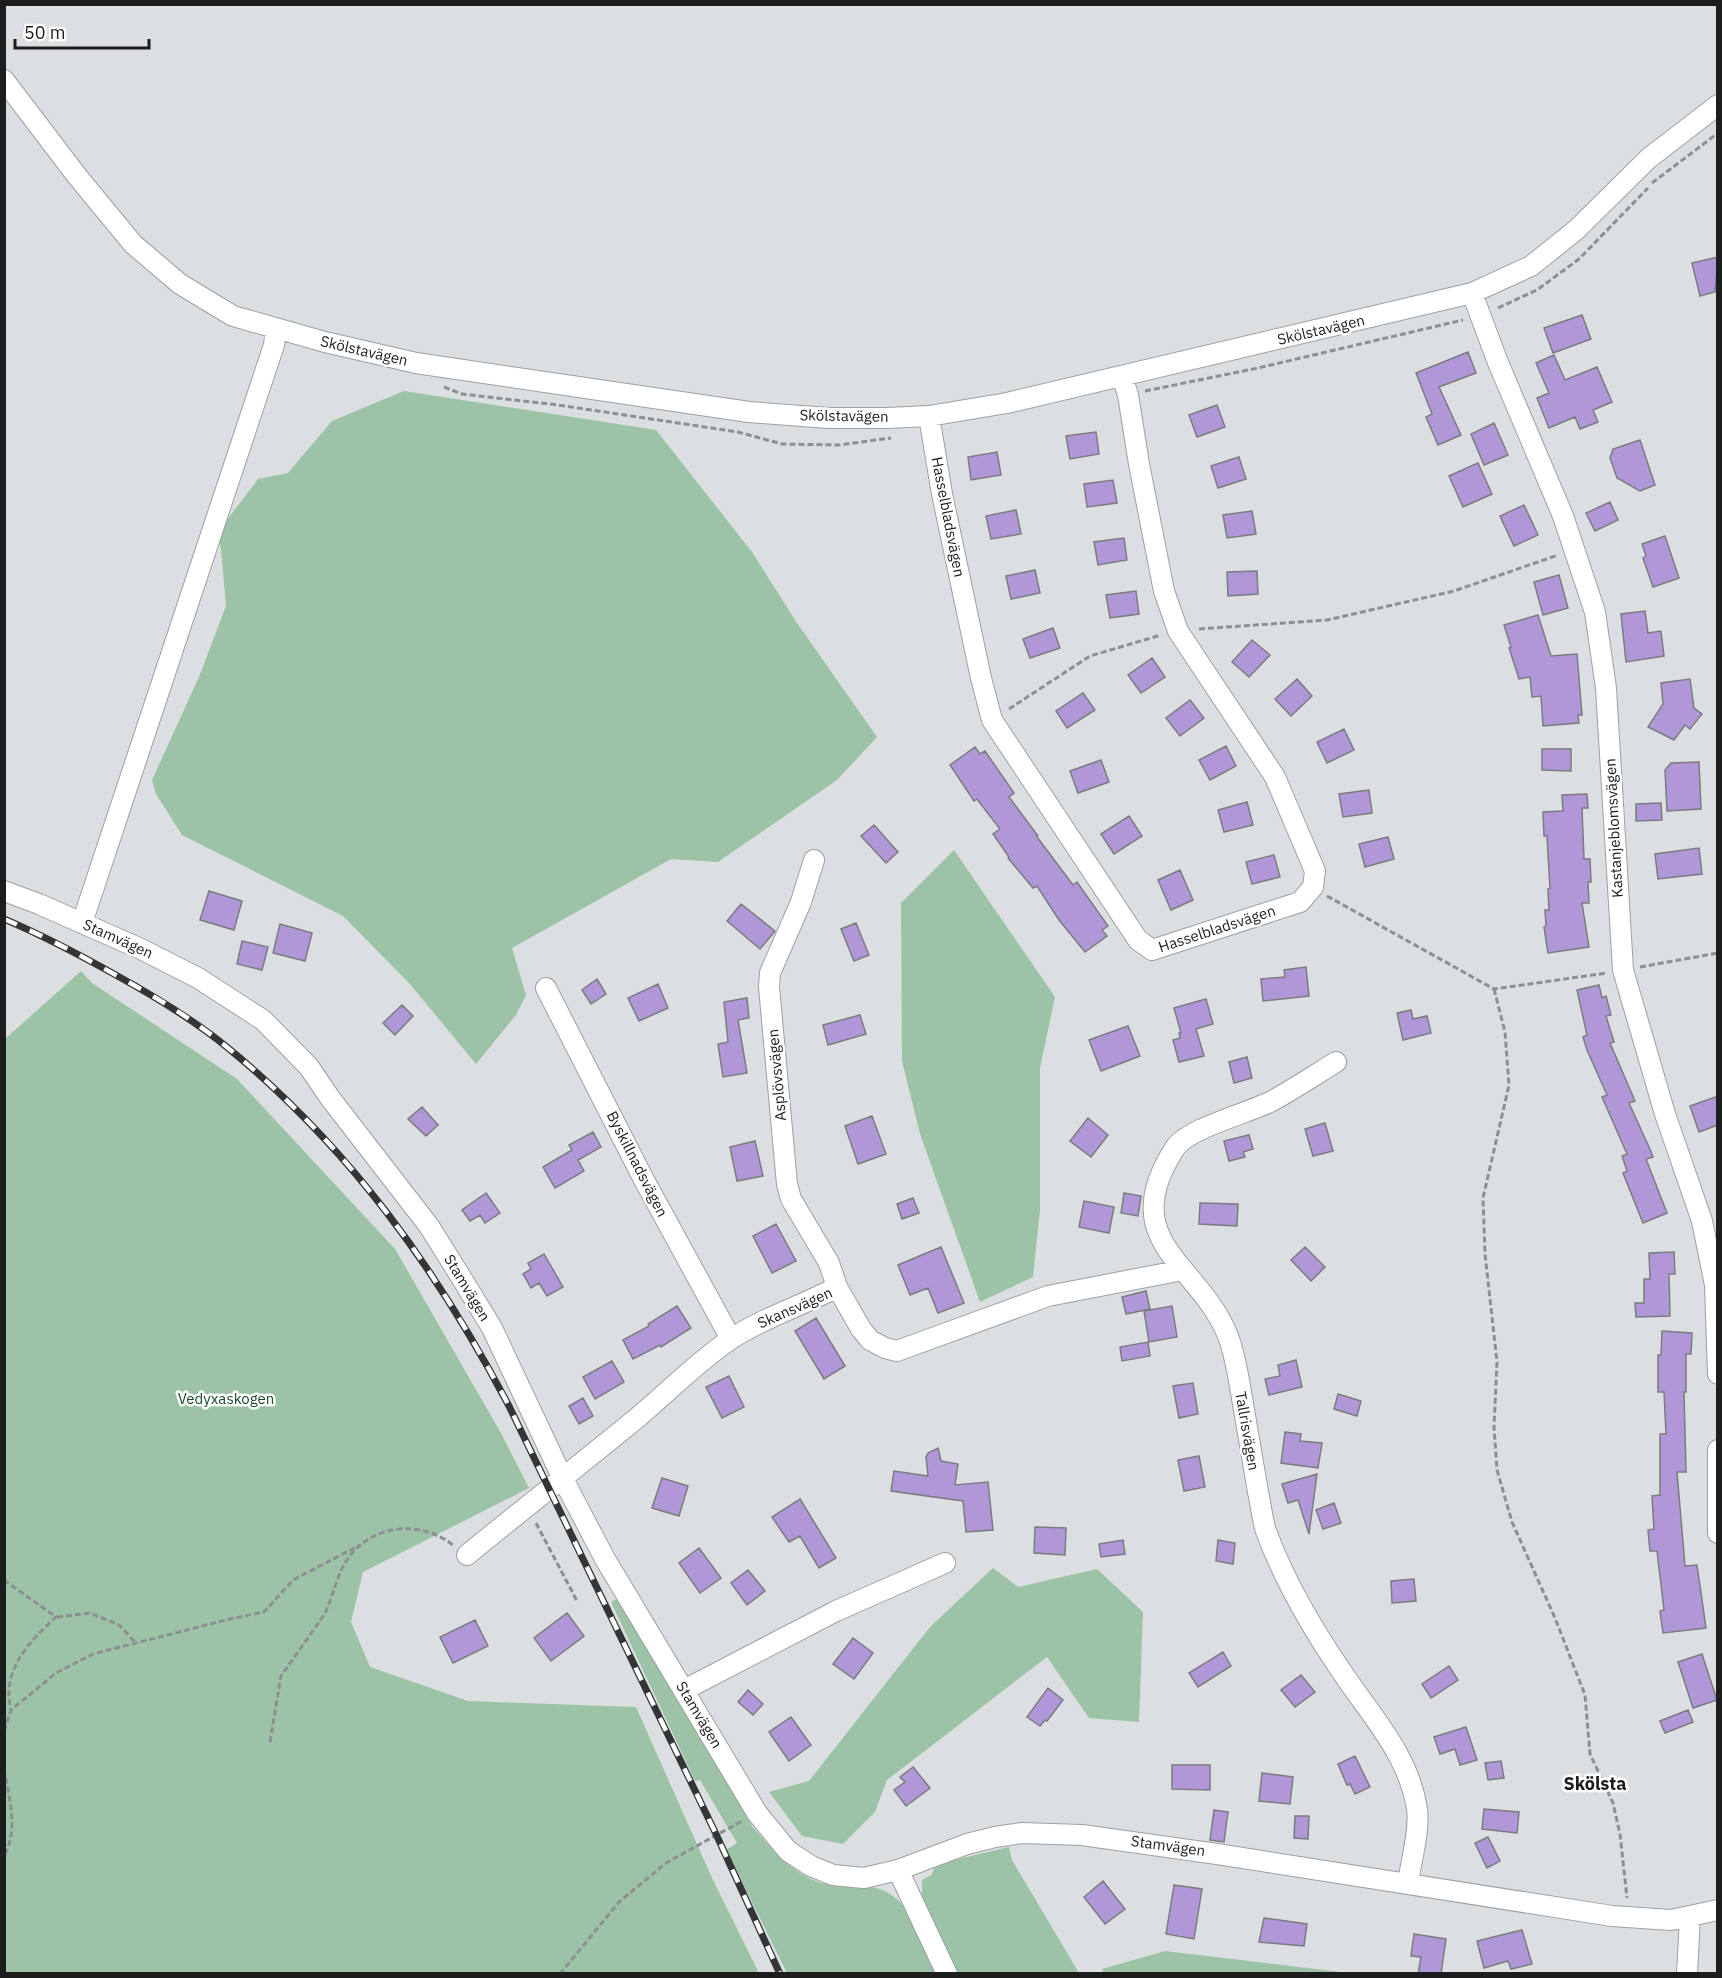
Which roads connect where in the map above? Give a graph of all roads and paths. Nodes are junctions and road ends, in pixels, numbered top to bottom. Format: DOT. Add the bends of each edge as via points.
graph roads {
  1 [pos="4,80"];
  2 [pos="1718,105"];
  3 [pos="1472,293"];
  4 [pos="1480,315"];
  5 [pos="276,329"];
  6 [pos="1125,385"];
  7 [pos="440,386"];
  8 [pos="929,416"];
  9 [pos="900,438"];
  10 [pos="1574,549"];
  11 [pos="1178,631"];
  12 [pos="992,720"];
  13 [pos="814,860"];
  14 [pos="1312,887"];
  15 [pos="4,891"];
  16 [pos="82,923"];
  17 [pos="1718,953"];
  18 [pos="1623,970"];
  19 [pos="546,988"];
  20 [pos="1494,990"];
  21 [pos="1336,1062"];
  22 [pos="1183,1270"];
  23 [pos="837,1287"];
  24 [pos="731,1339"];
  25 [pos="1718,1374"];
  26 [pos="1718,1450"];
  27 [pos="563,1479"];
  28 [pos="527,1506"];
  29 [pos="1718,1533"];
  30 [pos="360,1545"];
  31 [pos="467,1555"];
  32 [pos="945,1563"];
  33 [pos="4,1580"];
  34 [pos="577,1601"];
  35 [pos="56,1617"];
  36 [pos="135,1642"];
  37 [pos="684,1690"];
  38 [pos="12,1710"];
  39 [pos="4,1731"];
  40 [pos="270,1742"];
  41 [pos="4,1769"];
  42 [pos="724,1830"];
  43 [pos="4,1856"];
  44 [pos="898,1870"];
  45 [pos="1408,1883"];
  46 [pos="1718,1910"];
  47 [pos="1628,1917"];
  48 [pos="1690,1917"];
  49 [pos="560,1974"];
  50 [pos="947,1974"];
  51 [pos="1686,1974"];
  1 -- 5 [label="street, Skölstavägen" via="133,244 180,284 233,316"];
  2 -- 3 [label="street, Skölstavägen" via="1649,158 1576,230 1531,266"];
  3 -- 4 [label="street, Kastanjeblomsvägen"];
  3 -- 6 [label="street, Skölstavägen"];
  4 -- 6 [label="path" via="1258,368"];
  4 -- 10 [label="street, Kastanjeblomsvägen"];
  5 -- 8 [label="street, Skölstavägen" via="416,363 749,412 828,418"];
  5 -- 16 [label="street" via="274,345"];
  6 -- 8 [label="street, Skölstavägen"];
  6 -- 11 [label="street" via="1164,591"];
  7 -- 9 [label="path" via="462,394 738,432 782,444 839,445"];
  8 -- 12 [label="street, Hasselbladsvägen" via="942,494"];
  10 -- 11 [label="path" via="1454,591 1327,620"];
  10 -- 18 [label="street, Kastanjeblomsvägen" via="1595,612 1606,688"];
  11 -- 12 [label="path" via="1090,656"];
  11 -- 14 [label="street" via="1275,777 1315,871"];
  12 -- 14 [label="street, Hasselbladsvägen" via="1138,940 1152,950 1299,902"];
  13 -- 23 [label="street, Asplövsvägen" via="801,902 770,973 769,987 787,1184 791,1199 829,1263"];
  14 -- 20 [label="path"];
  15 -- 16 [label="street, Stamvägen"];
  16 -- 27 [label="street, Stamvägen" via="141,949 225,995 262,1020 309,1067 429,1226 459,1274 492,1328"];
  17 -- 18 [label="path"];
  18 -- 20 [label="path"];
  18 -- 25 [label="street, Kastanjeblomsvägen" via="1702,1221 1715,1285"];
  19 -- 24 [label="street, Byskillnadsvägen"];
  20 -- 47 [label="path" via="1505,1032 1509,1085 1483,1198 1497,1362 1497,1470 1512,1522 1585,1695 1590,1754 1613,1803 1620,1834"];
  21 -- 22 [label="street, Tallrisvägen" via="1271,1102 1176,1145 1156,1191 1154,1214 1157,1231"];
  22 -- 23 [label="street, Skansvägen" via="1048,1296 897,1351 870,1340"];
  22 -- 45 [label="street, Tallrisvägen" via="1227,1335 1236,1365 1265,1529 1293,1594 1408,1772 1417,1811"];
  23 -- 24 [label="street, Skansvägen"];
  24 -- 27 [label="street, Skansvägen"];
  26 -- 29 [label="street"];
  27 -- 28 [label="street, Skansvägen"];
  27 -- 37 [label="street, Stamvägen" via="605,1559"];
  28 -- 31 [label="street, Skansvägen"];
  28 -- 34 [label="path"];
  30 -- 31 [label="path" via="384,1531 413,1528 443,1537"];
  30 -- 36 [label="path" via="293,1580 264,1612"];
  30 -- 40 [label="path" via="339,1575 324,1615 281,1676"];
  32 -- 37 [label="street" via="836,1611"];
  33 -- 35 [label="path"];
  35 -- 36 [label="path" via="90,1613 119,1625"];
  35 -- 38 [label="path" via="29,1641 15,1667 8,1694"];
  36 -- 38 [label="path" via="93,1654 56,1673"];
  37 -- 44 [label="street, Stamvägen" via="757,1814 788,1851 833,1875 864,1878"];
  38 -- 39 [label="path"];
  41 -- 43 [label="path" via="12,1812 9,1848"];
  42 -- 49 [label="path" via="666,1863 619,1902"];
  44 -- 45 [label="street, Stamvägen" via="967,1844 995,1838 1022,1833 1082,1834"];
  44 -- 50 [label="street"];
  45 -- 47 [label="street, Stamvägen"];
  46 -- 48 [label="street, Stamvägen"];
  47 -- 48 [label="street, Stamvägen"];
  48 -- 51 [label="street"];
}
